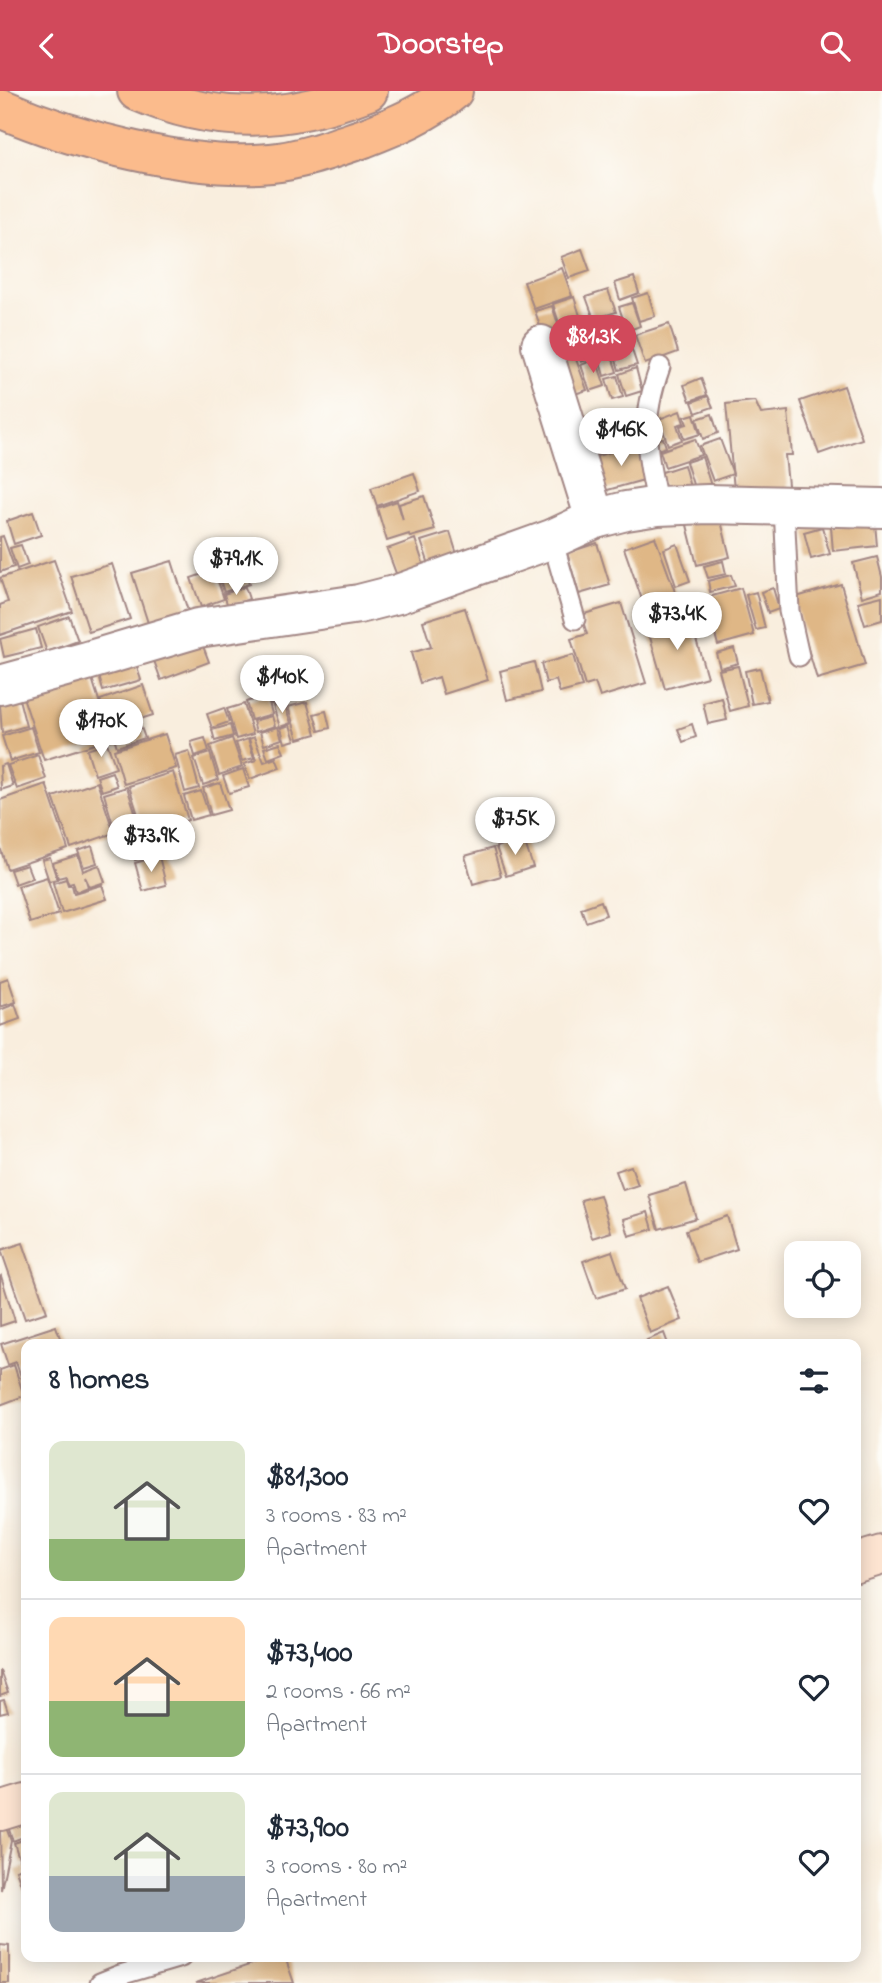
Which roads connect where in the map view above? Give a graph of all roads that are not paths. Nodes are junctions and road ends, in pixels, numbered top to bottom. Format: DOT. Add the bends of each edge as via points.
graph roads {
  1 [pos="137,91"];
  2 [pos="368,91"];
  3 [pos="453,91"];
  4 [pos="0,108"];
  5 [pos="541,345"];
  6 [pos="660,366"];
  7 [pos="658,506"];
  8 [pos="784,507"];
  9 [pos="878,511"];
  10 [pos="595,519"];
  11 [pos="552,539"];
  12 [pos="575,619"];
  13 [pos="799,656"];
  14 [pos="0,685"];
  15 [pos="882,1555"];
  16 [pos="861,1561"];
  17 [pos="21,1805"];
  18 [pos="0,1811"];
  19 [pos="164,1962"];
  20 [pos="100,1983"];
  1 -- 2 [label="highway" via="177,106 237,117 272,117"];
  3 -- 4 [label="highway" via="391,128 273,163 188,160 110,145"];
  5 -- 10 [label="street"];
  6 -- 7 [label="lane" via="646,424 647,456"];
  7 -- 8 [label="street"];
  7 -- 10 [label="street"];
  8 -- 9 [label="street"];
  8 -- 13 [label="lane" via="789,611"];
  10 -- 11 [label="street"];
  11 -- 12 [label="lane"];
  11 -- 14 [label="street" via="385,597 198,628"];
  15 -- 16 [label="street"];
  17 -- 18 [label="street"];
  19 -- 20 [label="lane"];
}
